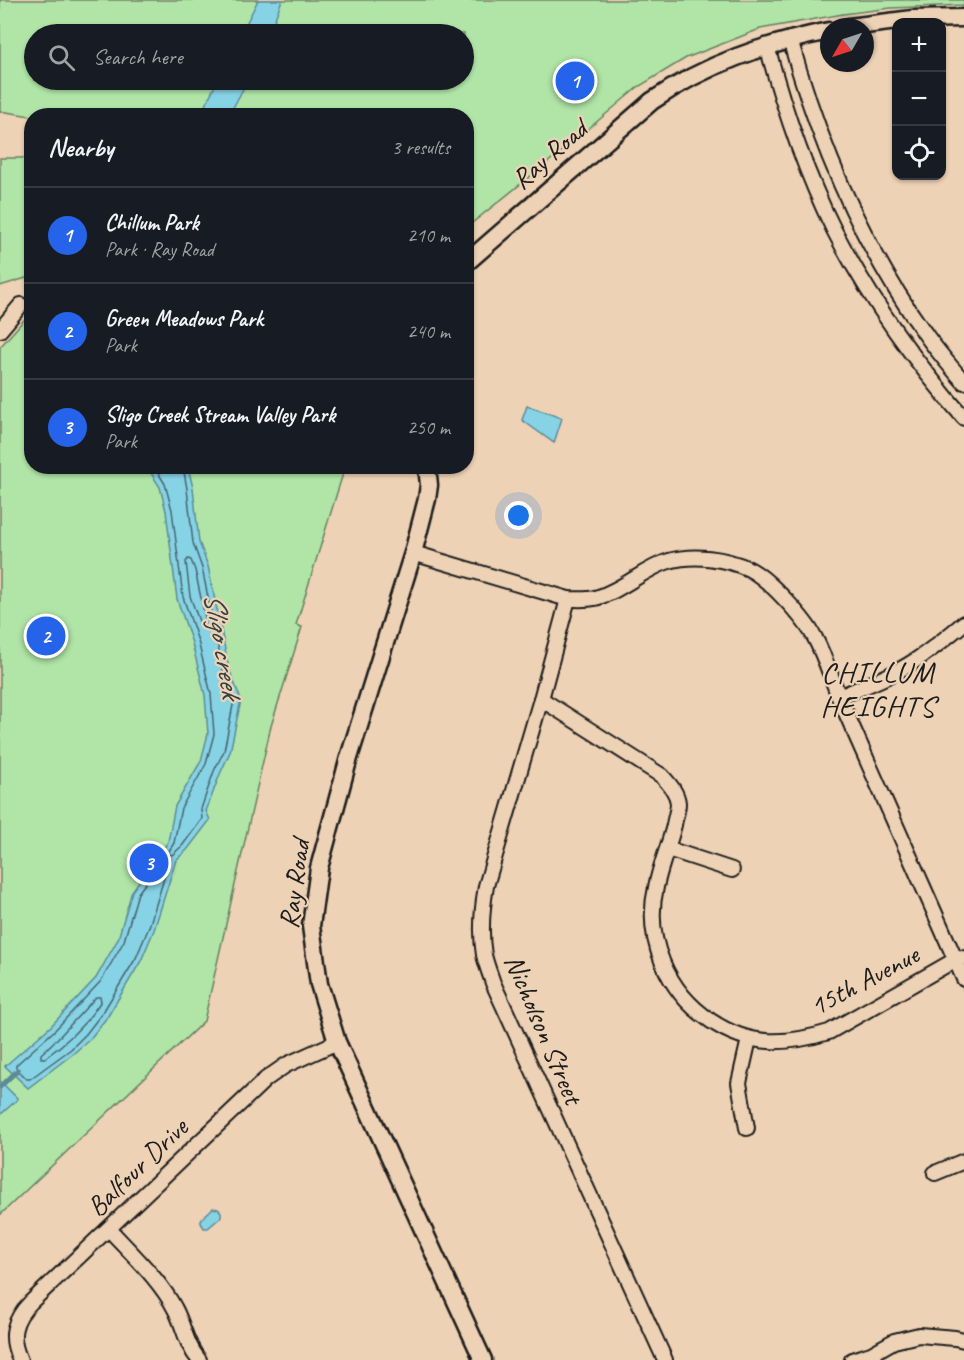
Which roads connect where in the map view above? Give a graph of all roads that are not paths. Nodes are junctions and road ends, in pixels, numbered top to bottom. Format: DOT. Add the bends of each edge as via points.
graph roads {
  1 [pos="964,18"];
  2 [pos="874,24"];
  3 [pos="820,33"];
  4 [pos="790,39"];
  5 [pos="767,46"];
  6 [pos="474,256"];
  7 [pos="21,305"];
  8 [pos="0,330"];
  9 [pos="964,382"];
  10 [pos="964,418"];
  11 [pos="428,474"];
  12 [pos="413,553"];
  13 [pos="568,599"];
  14 [pos="964,623"];
  15 [pos="839,697"];
  16 [pos="541,699"];
  17 [pos="668,849"];
  18 [pos="732,870"];
  19 [pos="960,959"];
  20 [pos="964,980"];
  21 [pos="749,1040"];
  22 [pos="337,1042"];
  23 [pos="747,1128"];
  24 [pos="964,1161"];
  25 [pos="935,1173"];
  26 [pos="109,1229"];
  27 [pos="964,1340"];
  28 [pos="20,1360"];
  29 [pos="199,1360"];
  30 [pos="483,1360"];
  31 [pos="665,1360"];
  32 [pos="852,1360"];
  1 -- 2 [label="street"];
  3 -- 4 [label="street, Ray Road"];
  4 -- 5 [label="street, Ray Road"];
  4 -- 9 [label="street" via="822,138 857,220 924,333"];
  5 -- 6 [label="street, Ray Road" via="704,71 652,101"];
  5 -- 10 [label="street" via="796,139 834,230 884,315"];
  7 -- 8 [label="street"];
  11 -- 12 [label="street, Ray Road" via="427,499"];
  12 -- 13 [label="street"];
  12 -- 22 [label="street, Ray Road" via="319,868 311,926 319,984"];
  13 -- 15 [label="street" via="605,594 670,561 702,558 738,565 751,570 795,609 814,636"];
  13 -- 16 [label="street, Nicholson Street"];
  14 -- 15 [label="street" via="914,662"];
  15 -- 19 [label="street"];
  16 -- 17 [label="street, 15th Avenue" via="662,776 671,786 678,803"];
  16 -- 31 [label="street, Nicholson Street" via="486,886 482,920 484,956"];
  17 -- 18 [label="street"];
  17 -- 21 [label="street, 15th Avenue" via="652,910 654,936 663,966 673,984 704,1017"];
  19 -- 20 [label="street"];
  19 -- 21 [label="street, 15th Avenue" via="829,1032 779,1042"];
  21 -- 23 [label="street" via="739,1083"];
  22 -- 26 [label="street, Balfour Drive" via="292,1062 266,1079"];
  22 -- 30 [label="street, Ray Road"];
  24 -- 25 [label="street"];
  26 -- 28 [label="street, Balfour Drive" via="24,1308 14,1336"];
  26 -- 29 [label="street" via="170,1300"];
  27 -- 32 [label="street" via="919,1335 894,1341"];
}
